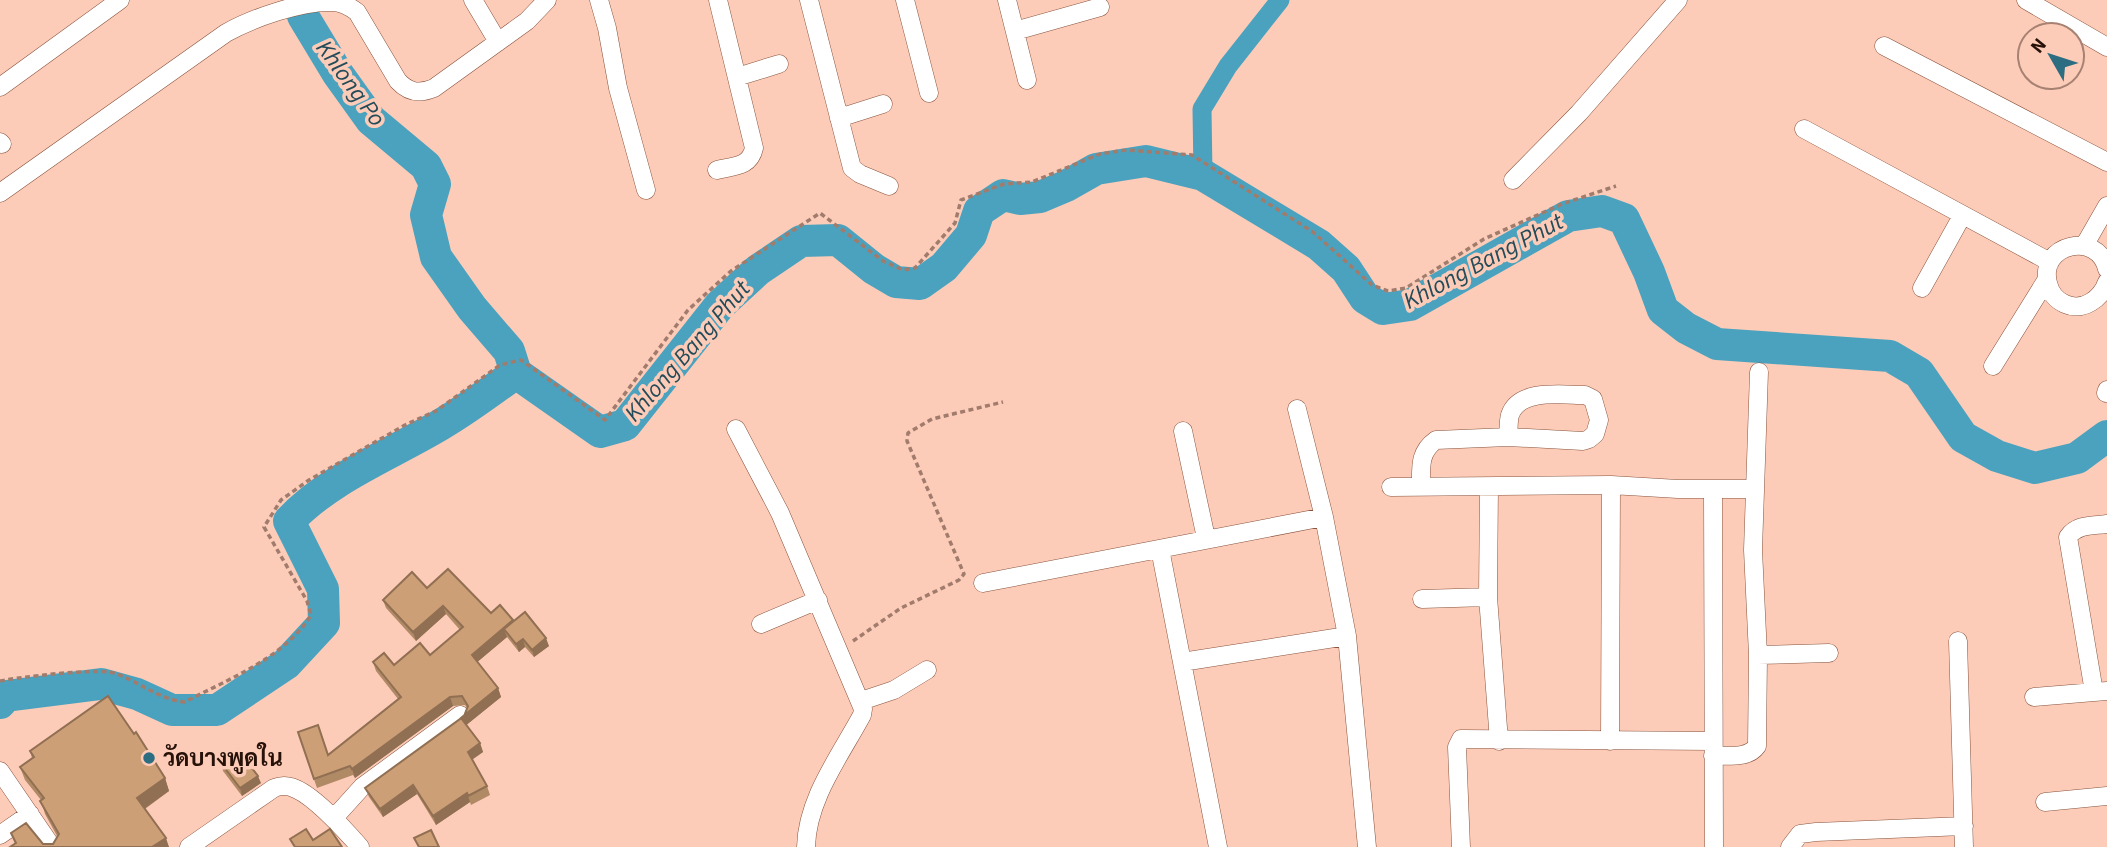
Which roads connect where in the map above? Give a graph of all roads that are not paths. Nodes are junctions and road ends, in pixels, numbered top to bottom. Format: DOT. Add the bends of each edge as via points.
graph roads {
  1 [pos="120,0"];
  2 [pos="473,0"];
  3 [pos="547,0"];
  4 [pos="599,0"];
  5 [pos="718,0"];
  6 [pos="809,0"];
  7 [pos="905,0"];
  8 [pos="1007,0"];
  9 [pos="1678,0"];
  10 [pos="2026,0"];
  11 [pos="1100,7"];
  12 [pos="1015,31"];
  13 [pos="498,41"];
  14 [pos="1884,46"];
  15 [pos="2107,47"];
  16 [pos="779,64"];
  17 [pos="737,77"];
  18 [pos="1027,80"];
  19 [pos="0,87"];
  20 [pos="929,93"];
  21 [pos="883,104"];
  22 [pos="838,118"];
  23 [pos="1804,129"];
  24 [pos="2107,162"];
  25 [pos="717,170"];
  26 [pos="1513,180"];
  27 [pos="889,186"];
  28 [pos="646,190"];
  29 [pos="0,193"];
  30 [pos="2107,206"];
  31 [pos="1962,216"];
  32 [pos="2084,246"];
  33 [pos="2107,270"];
  34 [pos="2048,271"];
  35 [pos="2107,284"];
  36 [pos="1922,289"];
  37 [pos="1993,366"];
  38 [pos="1759,372"];
  39 [pos="1297,409"];
  40 [pos="736,429"];
  41 [pos="1183,431"];
  42 [pos="1508,438"];
  43 [pos="1611,485"];
  44 [pos="1422,486"];
  45 [pos="1391,487"];
  46 [pos="1489,487"];
  47 [pos="1713,489"];
  48 [pos="1753,489"];
  49 [pos="1324,517"];
  50 [pos="2107,524"];
  51 [pos="1206,538"];
  52 [pos="1160,549"];
  53 [pos="982,583"];
  54 [pos="1488,597"];
  55 [pos="1422,598"];
  56 [pos="818,600"];
  57 [pos="761,624"];
  58 [pos="1347,636"];
  59 [pos="1958,641"];
  60 [pos="1829,653"];
  61 [pos="1758,655"];
  62 [pos="1182,662"];
  63 [pos="927,670"];
  64 [pos="2100,691"];
  65 [pos="2034,697"];
  66 [pos="861,701"];
  67 [pos="460,715"];
  68 [pos="1499,741"];
  69 [pos="1610,741"];
  70 [pos="1713,748"];
  71 [pos="0,771"];
  72 [pos="2107,796"];
  73 [pos="2045,802"];
  74 [pos="30,814"];
  75 [pos="334,818"];
  76 [pos="1964,826"];
  77 [pos="0,835"];
  78 [pos="52,847"];
  79 [pos="189,847"];
  80 [pos="360,847"];
  81 [pos="806,847"];
  82 [pos="1218,847"];
  83 [pos="1367,847"];
  84 [pos="1461,847"];
  85 [pos="1714,847"];
  86 [pos="1790,847"];
  87 [pos="1964,847"];
  1 -- 19 [label="street"];
  2 -- 13 [label="street"];
  3 -- 13 [label="street"];
  4 -- 28 [label="street"];
  5 -- 17 [label="street"];
  6 -- 22 [label="street"];
  7 -- 20 [label="street"];
  8 -- 12 [label="street"];
  9 -- 26 [label="street"];
  10 -- 15 [label="street"];
  11 -- 12 [label="street"];
  12 -- 18 [label="street"];
  13 -- 29 [label="street" via="423,93 405,89 398,82 357,12 340,3 267,16 226,33"];
  14 -- 24 [label="street"];
  16 -- 17 [label="street"];
  17 -- 25 [label="street" via="754,148 746,164"];
  21 -- 22 [label="street"];
  22 -- 27 [label="street" via="852,168"];
  23 -- 31 [label="street"];
  30 -- 32 [label="street"];
  31 -- 34 [label="street"];
  31 -- 36 [label="street"];
  32 -- 33 [label="street" via="2100,254"];
  32 -- 34 [label="street" via="2064,248"];
  34 -- 35 [label="street" via="2056,297 2064,304 2094,301"];
  34 -- 37 [label="street"];
  38 -- 48 [label="street"];
  39 -- 49 [label="street"];
  40 -- 56 [label="street"];
  41 -- 51 [label="street"];
  42 -- 42 [label="street" via="1510,414 1530,397 1586,395 1596,406 1598,428 1590,439"];
  42 -- 44 [label="street" via="1436,440 1426,446 1421,459"];
  43 -- 46 [label="street"];
  43 -- 47 [label="street"];
  43 -- 69 [label="street"];
  44 -- 45 [label="street"];
  44 -- 46 [label="street"];
  46 -- 54 [label="street"];
  47 -- 48 [label="street"];
  47 -- 70 [label="street"];
  48 -- 61 [label="street"];
  49 -- 51 [label="street"];
  49 -- 58 [label="street"];
  50 -- 64 [label="street" via="2073,530 2068,537"];
  51 -- 52 [label="street"];
  52 -- 53 [label="street"];
  52 -- 62 [label="street"];
  54 -- 55 [label="street"];
  54 -- 68 [label="street"];
  56 -- 57 [label="street"];
  56 -- 66 [label="street"];
  58 -- 62 [label="street"];
  58 -- 83 [label="street"];
  59 -- 76 [label="street"];
  60 -- 61 [label="street"];
  61 -- 70 [label="street" via="1757,746 1746,754"];
  62 -- 82 [label="street"];
  63 -- 66 [label="street" via="894,690"];
  64 -- 65 [label="street"];
  66 -- 81 [label="street" via="862,715 811,813"];
  67 -- 75 [label="street" via="362,787"];
  68 -- 69 [label="street"];
  68 -- 84 [label="street" via="1458,743"];
  69 -- 70 [label="street"];
  70 -- 85 [label="street"];
  71 -- 74 [label="street"];
  72 -- 73 [label="street"];
  74 -- 77 [label="street"];
  74 -- 78 [label="street"];
  75 -- 79 [label="street" via="292,787 282,785"];
  75 -- 80 [label="street"];
  76 -- 86 [label="street" via="1816,832 1800,834"];
  76 -- 87 [label="street"];
}
